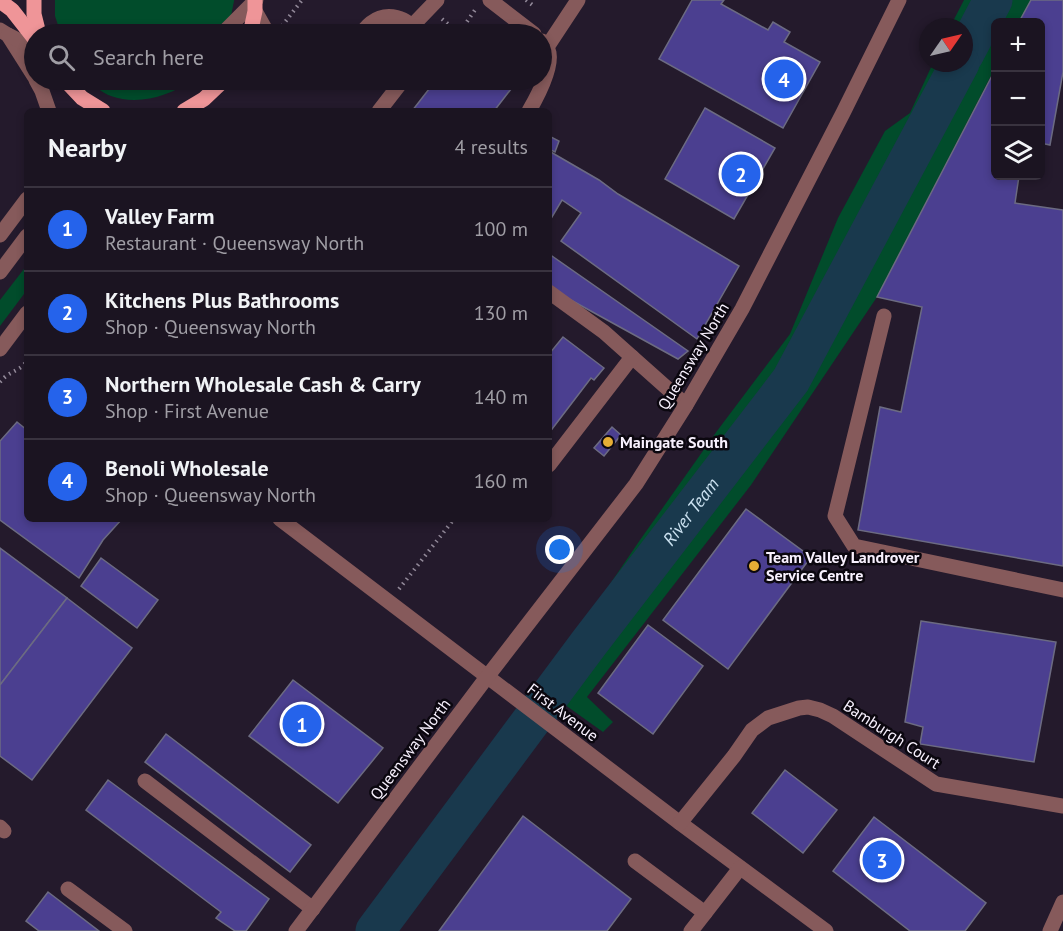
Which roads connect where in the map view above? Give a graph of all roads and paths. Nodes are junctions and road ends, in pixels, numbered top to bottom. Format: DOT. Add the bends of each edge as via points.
graph roads {
  1 [pos="34,0"];
  2 [pos="302,0"];
  3 [pos="526,0"];
  4 [pos="578,0"];
  5 [pos="899,0"];
  6 [pos="0,1"];
  7 [pos="255,3"];
  8 [pos="433,4"];
  9 [pos="483,4"];
  10 [pos="535,7"];
  11 [pos="24,24"];
  12 [pos="36,24"];
  13 [pos="233,24"];
  14 [pos="252,24"];
  15 [pos="264,24"];
  16 [pos="284,24"];
  17 [pos="370,24"];
  18 [pos="406,24"];
  19 [pos="419,24"];
  20 [pos="450,24"];
  21 [pos="466,24"];
  22 [pos="517,24"];
  23 [pos="4,33"];
  24 [pos="552,34"];
  25 [pos="24,43"];
  26 [pos="24,62"];
  27 [pos="41,90"];
  28 [pos="48,90"];
  29 [pos="72,90"];
  30 [pos="213,90"];
  31 [pos="395,90"];
  32 [pos="540,90"];
  33 [pos="204,99"];
  34 [pos="82,104"];
  35 [pos="49,108"];
  36 [pos="189,108"];
  37 [pos="196,108"];
  38 [pos="381,108"];
  39 [pos="530,108"];
  40 [pos="24,203"];
  41 [pos="0,235"];
  42 [pos="24,240"];
  43 [pos="0,272"];
  44 [pos="552,294"];
  45 [pos="884,316"];
  46 [pos="24,321"];
  47 [pos="0,349"];
  48 [pos="632,357"];
  49 [pos="24,364"];
  50 [pos="0,382"];
  51 [pos="686,405"];
  52 [pos="552,461"];
  53 [pos="284,522"];
  54 [pos="452,522"];
  55 [pos="1063,590"];
  56 [pos="389,602"];
  57 [pos="487,677"];
  58 [pos="145,781"];
  59 [pos="1063,806"];
  60 [pos="680,823"];
  61 [pos="636,861"];
  62 [pos="740,868"];
  63 [pos="68,889"];
  64 [pos="1063,902"];
  65 [pos="313,909"];
  66 [pos="705,913"];
  67 [pos="125,931"];
  68 [pos="296,931"];
  69 [pos="691,931"];
  70 [pos="826,931"];
  71 [pos="1050,931"];
  1 -- 12 [label="main road"];
  2 -- 16 [label="path"];
  3 -- 10 [label="path"];
  4 -- 24 [label="street"];
  5 -- 51 [label="street, Queensway North" via="742,309"];
  6 -- 11 [label="main road"];
  7 -- 13 [label="street"];
  7 -- 14 [label="main road"];
  7 -- 15 [label="street"];
  8 -- 19 [label="street"];
  8 -- 20 [label="path"];
  9 -- 21 [label="path"];
  9 -- 22 [label="street"];
  17 -- 18 [label="street" via="384,17 398,18"];
  23 -- 25 [label="street"];
  23 -- 26 [label="street"];
  27 -- 35 [label="street"];
  28 -- 35 [label="street"];
  29 -- 34 [label="main road"];
  30 -- 33 [label="main road"];
  31 -- 38 [label="street"];
  32 -- 39 [label="street"];
  33 -- 36 [label="main road"];
  33 -- 37 [label="street"];
  40 -- 41 [label="street"];
  42 -- 43 [label="street"];
  44 -- 48 [label="street"];
  45 -- 55 [label="street" via="835,516 854,546"];
  46 -- 47 [label="street"];
  48 -- 51 [label="street"];
  48 -- 52 [label="street"];
  49 -- 50 [label="path"];
  51 -- 57 [label="street, Queensway North" via="636,484"];
  53 -- 56 [label="street, First Avenue"];
  54 -- 56 [label="path"];
  56 -- 57 [label="street, First Avenue"];
  57 -- 60 [label="street, First Avenue"];
  57 -- 65 [label="street, Queensway North"];
  58 -- 65 [label="street"];
  59 -- 60 [label="street, Bamburgh Court" via="936,784 833,716 808,707 768,718 752,730"];
  60 -- 62 [label="street, First Avenue"];
  61 -- 66 [label="street"];
  62 -- 66 [label="street"];
  62 -- 70 [label="street, First Avenue"];
  63 -- 67 [label="street"];
  64 -- 71 [label="street"];
  65 -- 68 [label="street, Queensway North"];
  66 -- 69 [label="street"];
}
